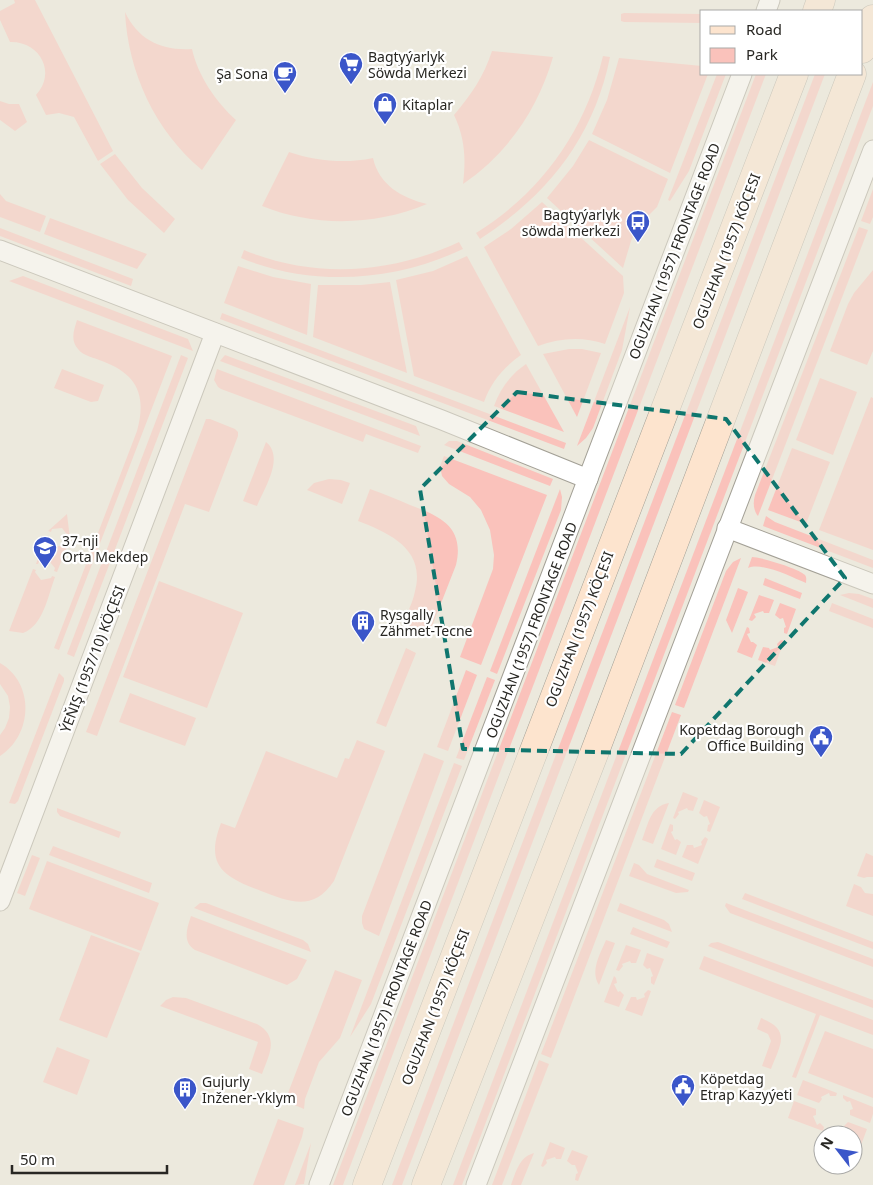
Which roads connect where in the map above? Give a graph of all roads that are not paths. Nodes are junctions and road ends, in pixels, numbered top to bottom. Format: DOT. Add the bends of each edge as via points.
graph roads {
  1 [pos="873,19"];
  2 [pos="863,46"];
  3 [pos="742,75"];
  4 [pos="794,75"];
  5 [pos="852,75"];
  6 [pos="873,150"];
  7 [pos="0,250"];
  8 [pos="215,333"];
  9 [pos="588,479"];
  10 [pos="728,528"];
  11 [pos="873,584"];
  12 [pos="0,901"];
  13 [pos="319,1185"];
  14 [pos="367,1185"];
  15 [pos="426,1185"];
  16 [pos="476,1185"];
  1 -- 2 [label="main road"];
  3 -- 9 [label="street, OGUZHAN (1957) FRONTAGE ROAD"];
  4 -- 14 [label="main road, OGUZHAN (1957) KÖÇESI"];
  5 -- 15 [label="main road"];
  6 -- 10 [label="street"];
  7 -- 8 [label="street"];
  8 -- 9 [label="street"];
  8 -- 12 [label="street, ÝEŇIŞ (1957/10) KÖÇESI"];
  9 -- 13 [label="street, OGUZHAN (1957) FRONTAGE ROAD"];
  10 -- 11 [label="street"];
  10 -- 16 [label="street"];
}
